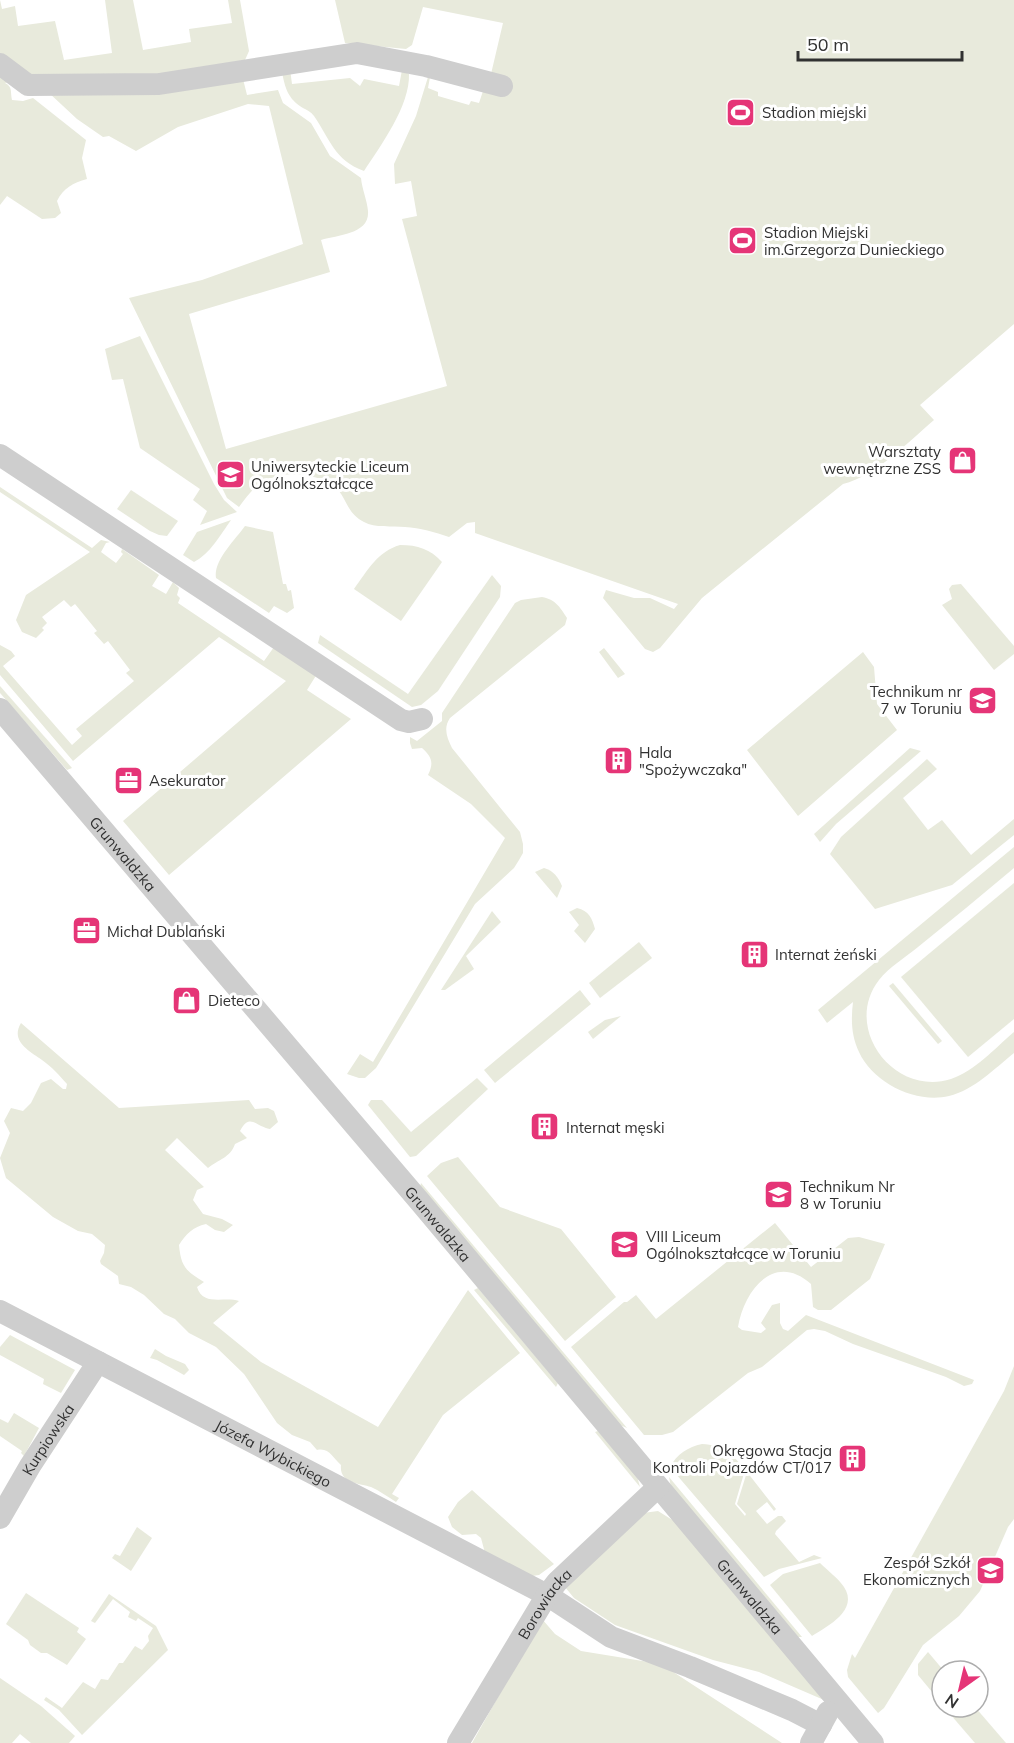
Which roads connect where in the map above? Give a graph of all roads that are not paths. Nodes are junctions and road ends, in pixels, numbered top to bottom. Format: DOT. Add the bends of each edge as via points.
graph roads {
  1 [pos="0,64"];
  2 [pos="502,86"];
  3 [pos="0,455"];
  4 [pos="0,709"];
  5 [pos="422,718"];
  6 [pos="0,1311"];
  7 [pos="98,1362"];
  8 [pos="658,1487"];
  9 [pos="0,1518"];
  10 [pos="547,1595"];
  11 [pos="836,1698"];
  12 [pos="816,1734"];
  13 [pos="458,1743"];
  14 [pos="873,1743"];
  1 -- 2 [label="street" via="28,86 136,85 357,53"];
  3 -- 5 [label="street" via="401,720"];
  4 -- 8 [label="street, Grunwaldzka"];
  6 -- 7 [label="street, Józefa Wybickiego"];
  7 -- 9 [label="street, Kurpiowska"];
  7 -- 10 [label="street, Józefa Wybickiego"];
  8 -- 10 [label="street, Borowiacka" via="566,1572"];
  8 -- 11 [label="street, Grunwaldzka"];
  10 -- 12 [label="street, Józefa Wybickiego" via="611,1637 792,1710"];
  10 -- 13 [label="street, Borowiacka"];
  11 -- 12 [label="street"];
  11 -- 14 [label="street, Grunwaldzka"];
}
